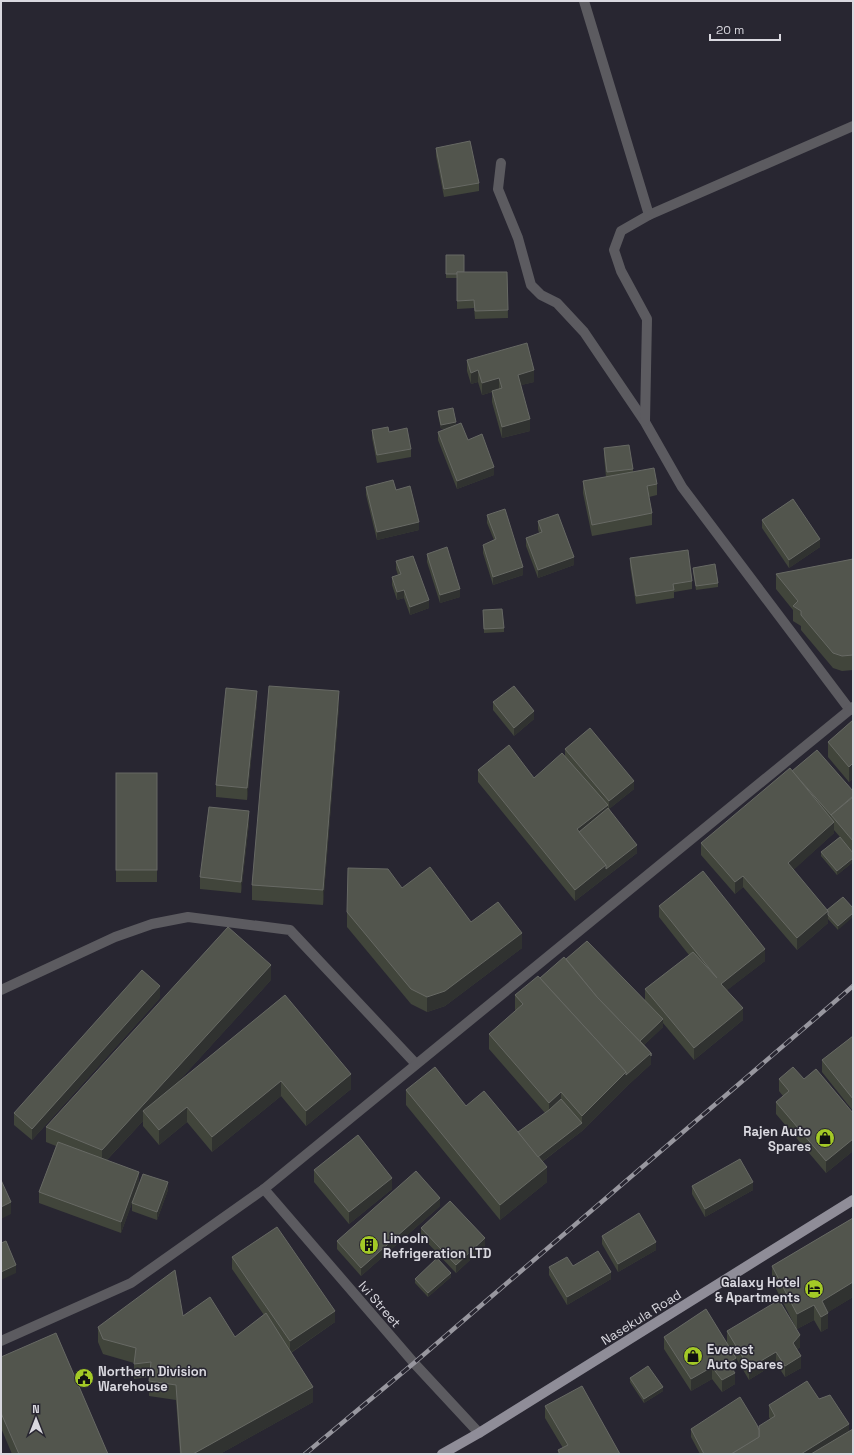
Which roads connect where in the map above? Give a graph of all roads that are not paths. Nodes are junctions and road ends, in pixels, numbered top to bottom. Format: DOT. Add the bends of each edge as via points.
graph roads {
  1 [pos="584,1"];
  2 [pos="853,126"];
  3 [pos="501,163"];
  4 [pos="649,215"];
  5 [pos="645,422"];
  6 [pos="851,709"];
  7 [pos="1,990"];
  8 [pos="416,1064"];
  9 [pos="264,1189"];
  10 [pos="853,1200"];
  11 [pos="1,1341"];
  12 [pos="479,1433"];
  13 [pos="442,1454"];
  1 -- 4 [label="street"];
  2 -- 4 [label="street"];
  3 -- 5 [label="street" via="498,189 518,238 531,285 541,295 557,303 584,332"];
  4 -- 5 [label="street" via="621,231 614,250 621,271 647,319"];
  5 -- 6 [label="street" via="682,487"];
  6 -- 8 [label="street"];
  7 -- 8 [label="street" via="115,937 152,924 188,917 290,930"];
  8 -- 9 [label="street"];
  9 -- 11 [label="street" via="131,1283"];
  9 -- 12 [label="street, Ivi Street" via="414,1364"];
  10 -- 12 [label="main road, Nasekula Road"];
  12 -- 13 [label="main road, Nasekula Road"];
}
